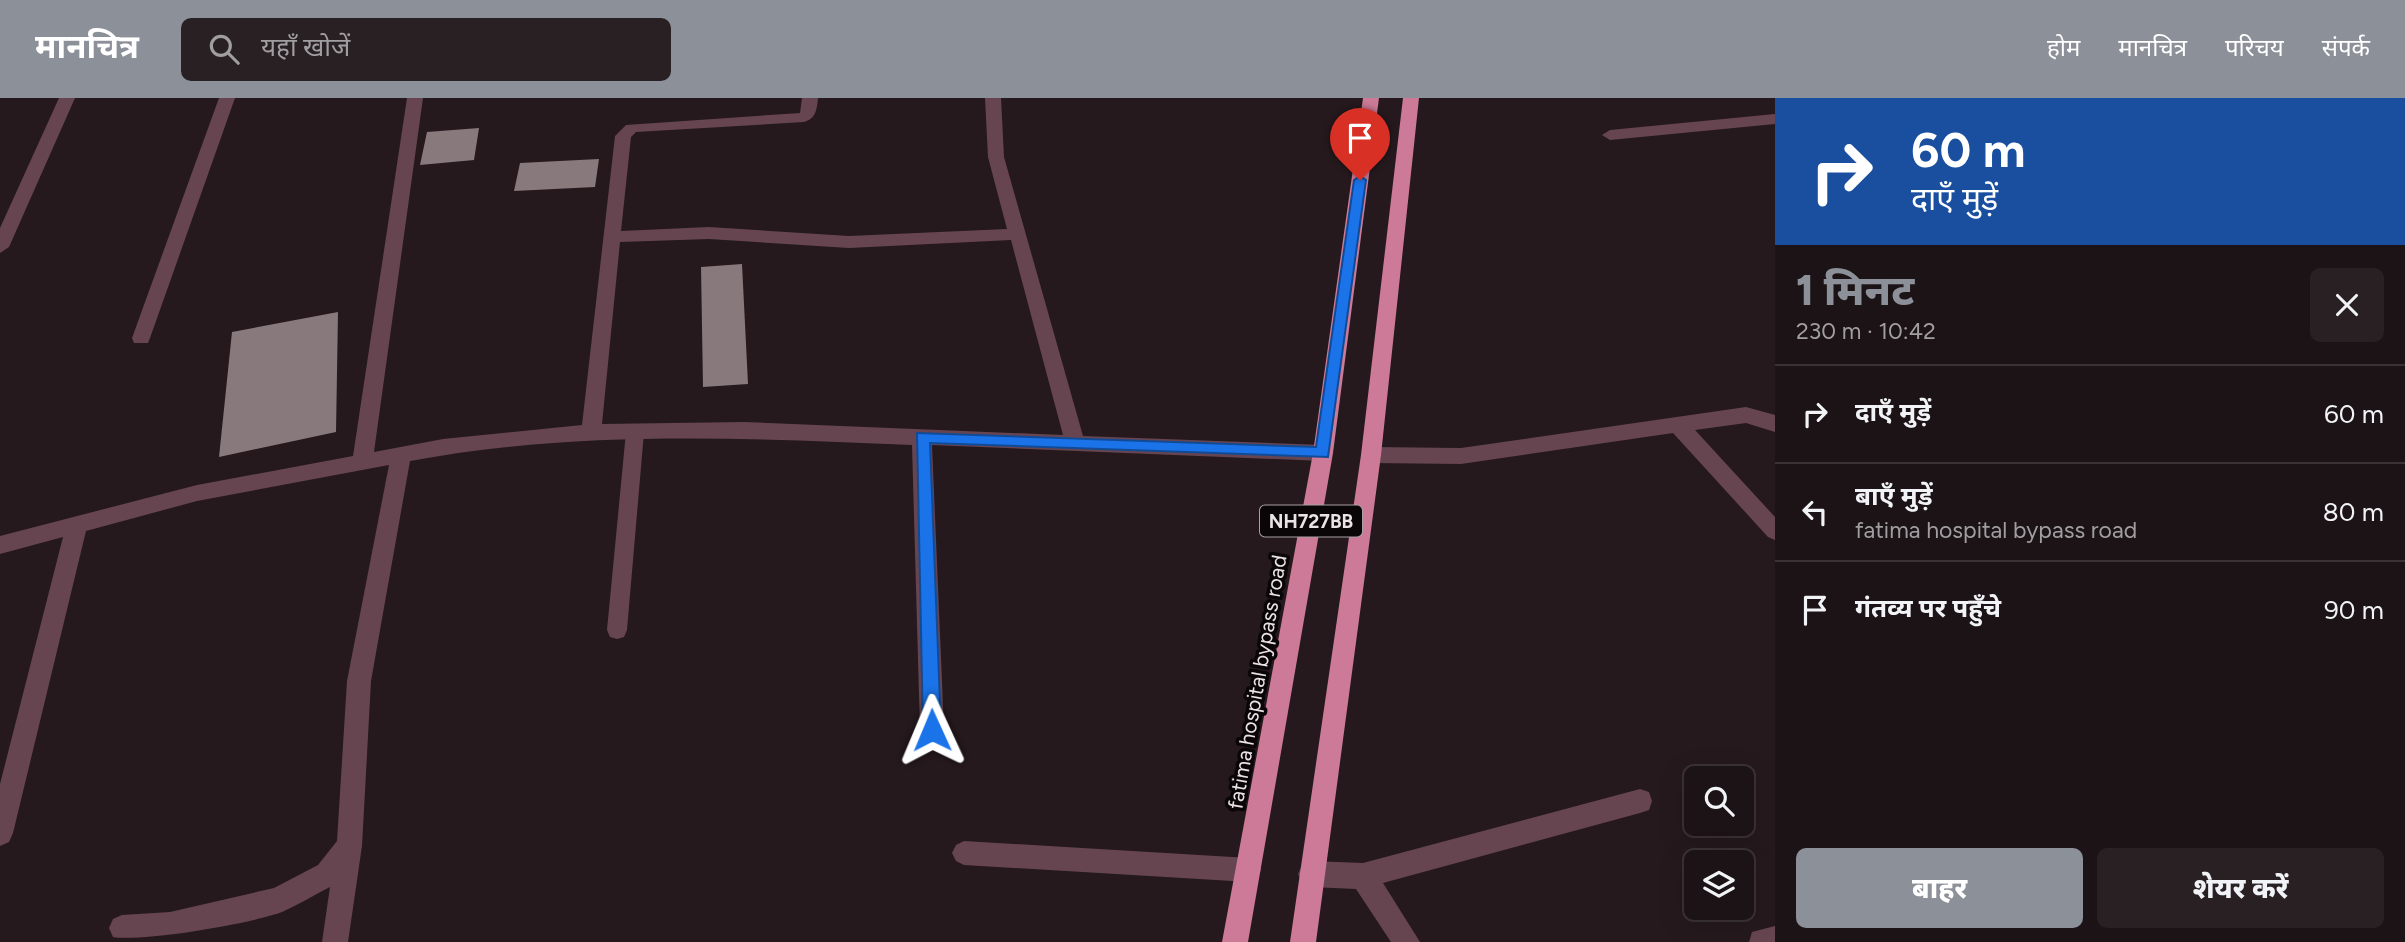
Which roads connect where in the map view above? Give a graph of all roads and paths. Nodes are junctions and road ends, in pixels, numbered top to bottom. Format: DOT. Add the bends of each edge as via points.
graph roads {
  1 [pos="67,98"];
  2 [pos="227,98"];
  3 [pos="415,98"];
  4 [pos="810,98"];
  5 [pos="993,98"];
  6 [pos="1371,98"];
  7 [pos="1411,98"];
  8 [pos="1775,119"];
  9 [pos="1610,135"];
  10 [pos="1018,234"];
  11 [pos="612,237"];
  12 [pos="0,247"];
  13 [pos="141,338"];
  14 [pos="1775,424"];
  15 [pos="1677,425"];
  16 [pos="591,432"];
  17 [pos="635,432"];
  18 [pos="922,437"];
  19 [pos="1076,445"];
  20 [pos="1323,453"];
  21 [pos="1371,455"];
  22 [pos="401,456"];
  23 [pos="362,463"];
  24 [pos="76,525"];
  25 [pos="1775,531"];
  26 [pos="0,545"];
  27 [pos="617,630"];
  28 [pos="932,730"];
  29 [pos="1640,801"];
  30 [pos="0,833"];
  31 [pos="349,846"];
  32 [pos="964,853"];
  33 [pos="1249,870"];
  34 [pos="1311,874"];
  35 [pos="1363,876"];
  36 [pos="122,929"];
  37 [pos="1775,939"];
  38 [pos="335,942"];
  39 [pos="1235,942"];
  40 [pos="1303,942"];
  41 [pos="1407,942"];
  42 [pos="1762,942"];
  1 -- 12 [label="street"];
  2 -- 13 [label="street"];
  3 -- 23 [label="street"];
  4 -- 11 [label="street" via="809,111 793,119 631,128 624,136"];
  5 -- 10 [label="street" via="996,157"];
  6 -- 20 [label="highway, fatima hospital bypass road / NH727BB"];
  7 -- 21 [label="highway, NH727BB"];
  8 -- 9 [label="street"];
  10 -- 11 [label="street" via="849,242 709,233"];
  10 -- 19 [label="street"];
  11 -- 16 [label="street"];
  14 -- 15 [label="street" via="1746,415"];
  15 -- 21 [label="street" via="1461,456"];
  15 -- 25 [label="street"];
  16 -- 17 [label="street"];
  16 -- 22 [label="street" via="443,447"];
  17 -- 18 [label="street" via="744,430"];
  17 -- 27 [label="lane"];
  18 -- 19 [label="street"];
  18 -- 28 [label="street"];
  19 -- 20 [label="street"];
  20 -- 33 [label="highway, fatima hospital bypass road / NH727BB"];
  21 -- 34 [label="highway, NH727BB"];
  22 -- 23 [label="street"];
  22 -- 31 [label="street" via="359,681"];
  23 -- 24 [label="street" via="197,493"];
  24 -- 26 [label="street"];
  24 -- 30 [label="street"];
  29 -- 35 [label="street"];
  31 -- 36 [label="street" via="327,874 278,900 170,925"];
  31 -- 38 [label="street"];
  32 -- 33 [label="lane"];
  33 -- 39 [label="highway, fatima hospital bypass road / NH727BB"];
  34 -- 35 [label="street"];
  34 -- 40 [label="highway, NH727BB"];
  35 -- 41 [label="street"];
  37 -- 42 [label="street"];
}
